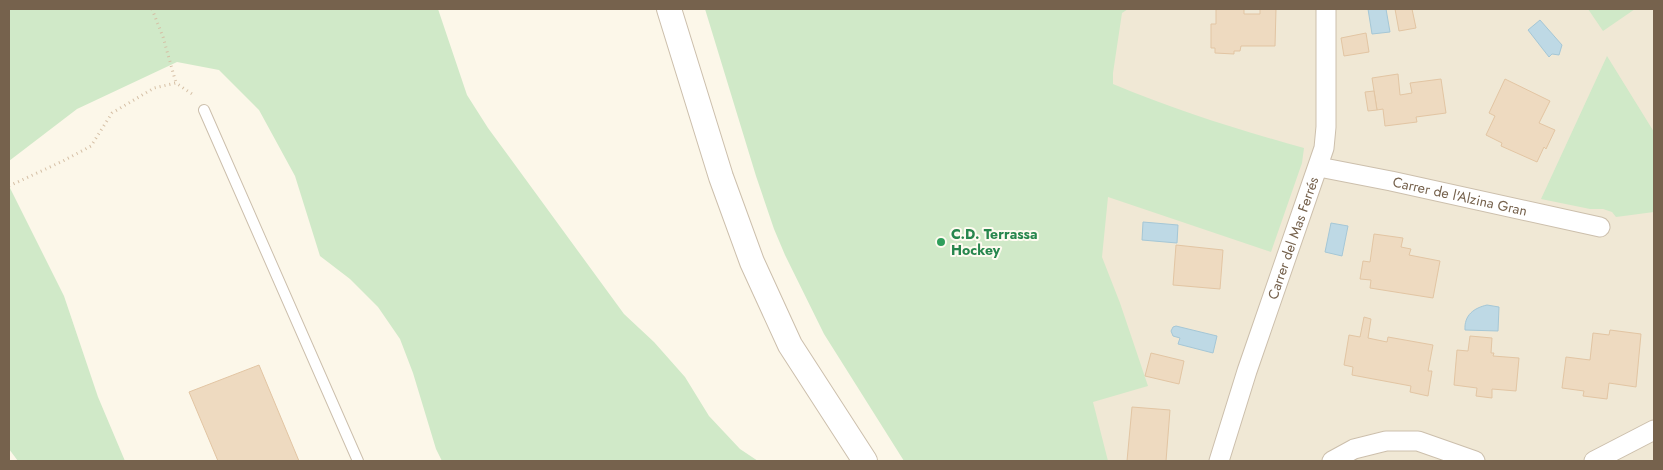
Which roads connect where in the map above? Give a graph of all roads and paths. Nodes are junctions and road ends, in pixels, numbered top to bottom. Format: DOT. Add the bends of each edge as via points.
graph roads {
  1 [pos="152,9"];
  2 [pos="670,9"];
  3 [pos="1326,9"];
  4 [pos="176,83"];
  5 [pos="204,110"];
  6 [pos="1319,167"];
  7 [pos="9,186"];
  8 [pos="1600,227"];
  9 [pos="1654,430"];
  10 [pos="358,461"];
  11 [pos="864,461"];
  12 [pos="1220,461"];
  13 [pos="1332,461"];
  14 [pos="1475,461"];
  15 [pos="1594,461"];
  1 -- 4 [label="path"];
  2 -- 11 [label="street" via="721,178 752,262 790,344"];
  3 -- 6 [label="street, Carrer del Mas Ferrés" via="1326,127"];
  4 -- 5 [label="path" via="199,99"];
  4 -- 7 [label="path" via="154,88 112,113 91,146"];
  5 -- 10 [label="lane"];
  6 -- 8 [label="street, Carrer de l'Alzina Gran"];
  6 -- 12 [label="street, Carrer del Mas Ferrés" via="1247,371"];
  9 -- 15 [label="street"];
  13 -- 14 [label="street" via="1354,449 1386,441 1418,441"];
}
